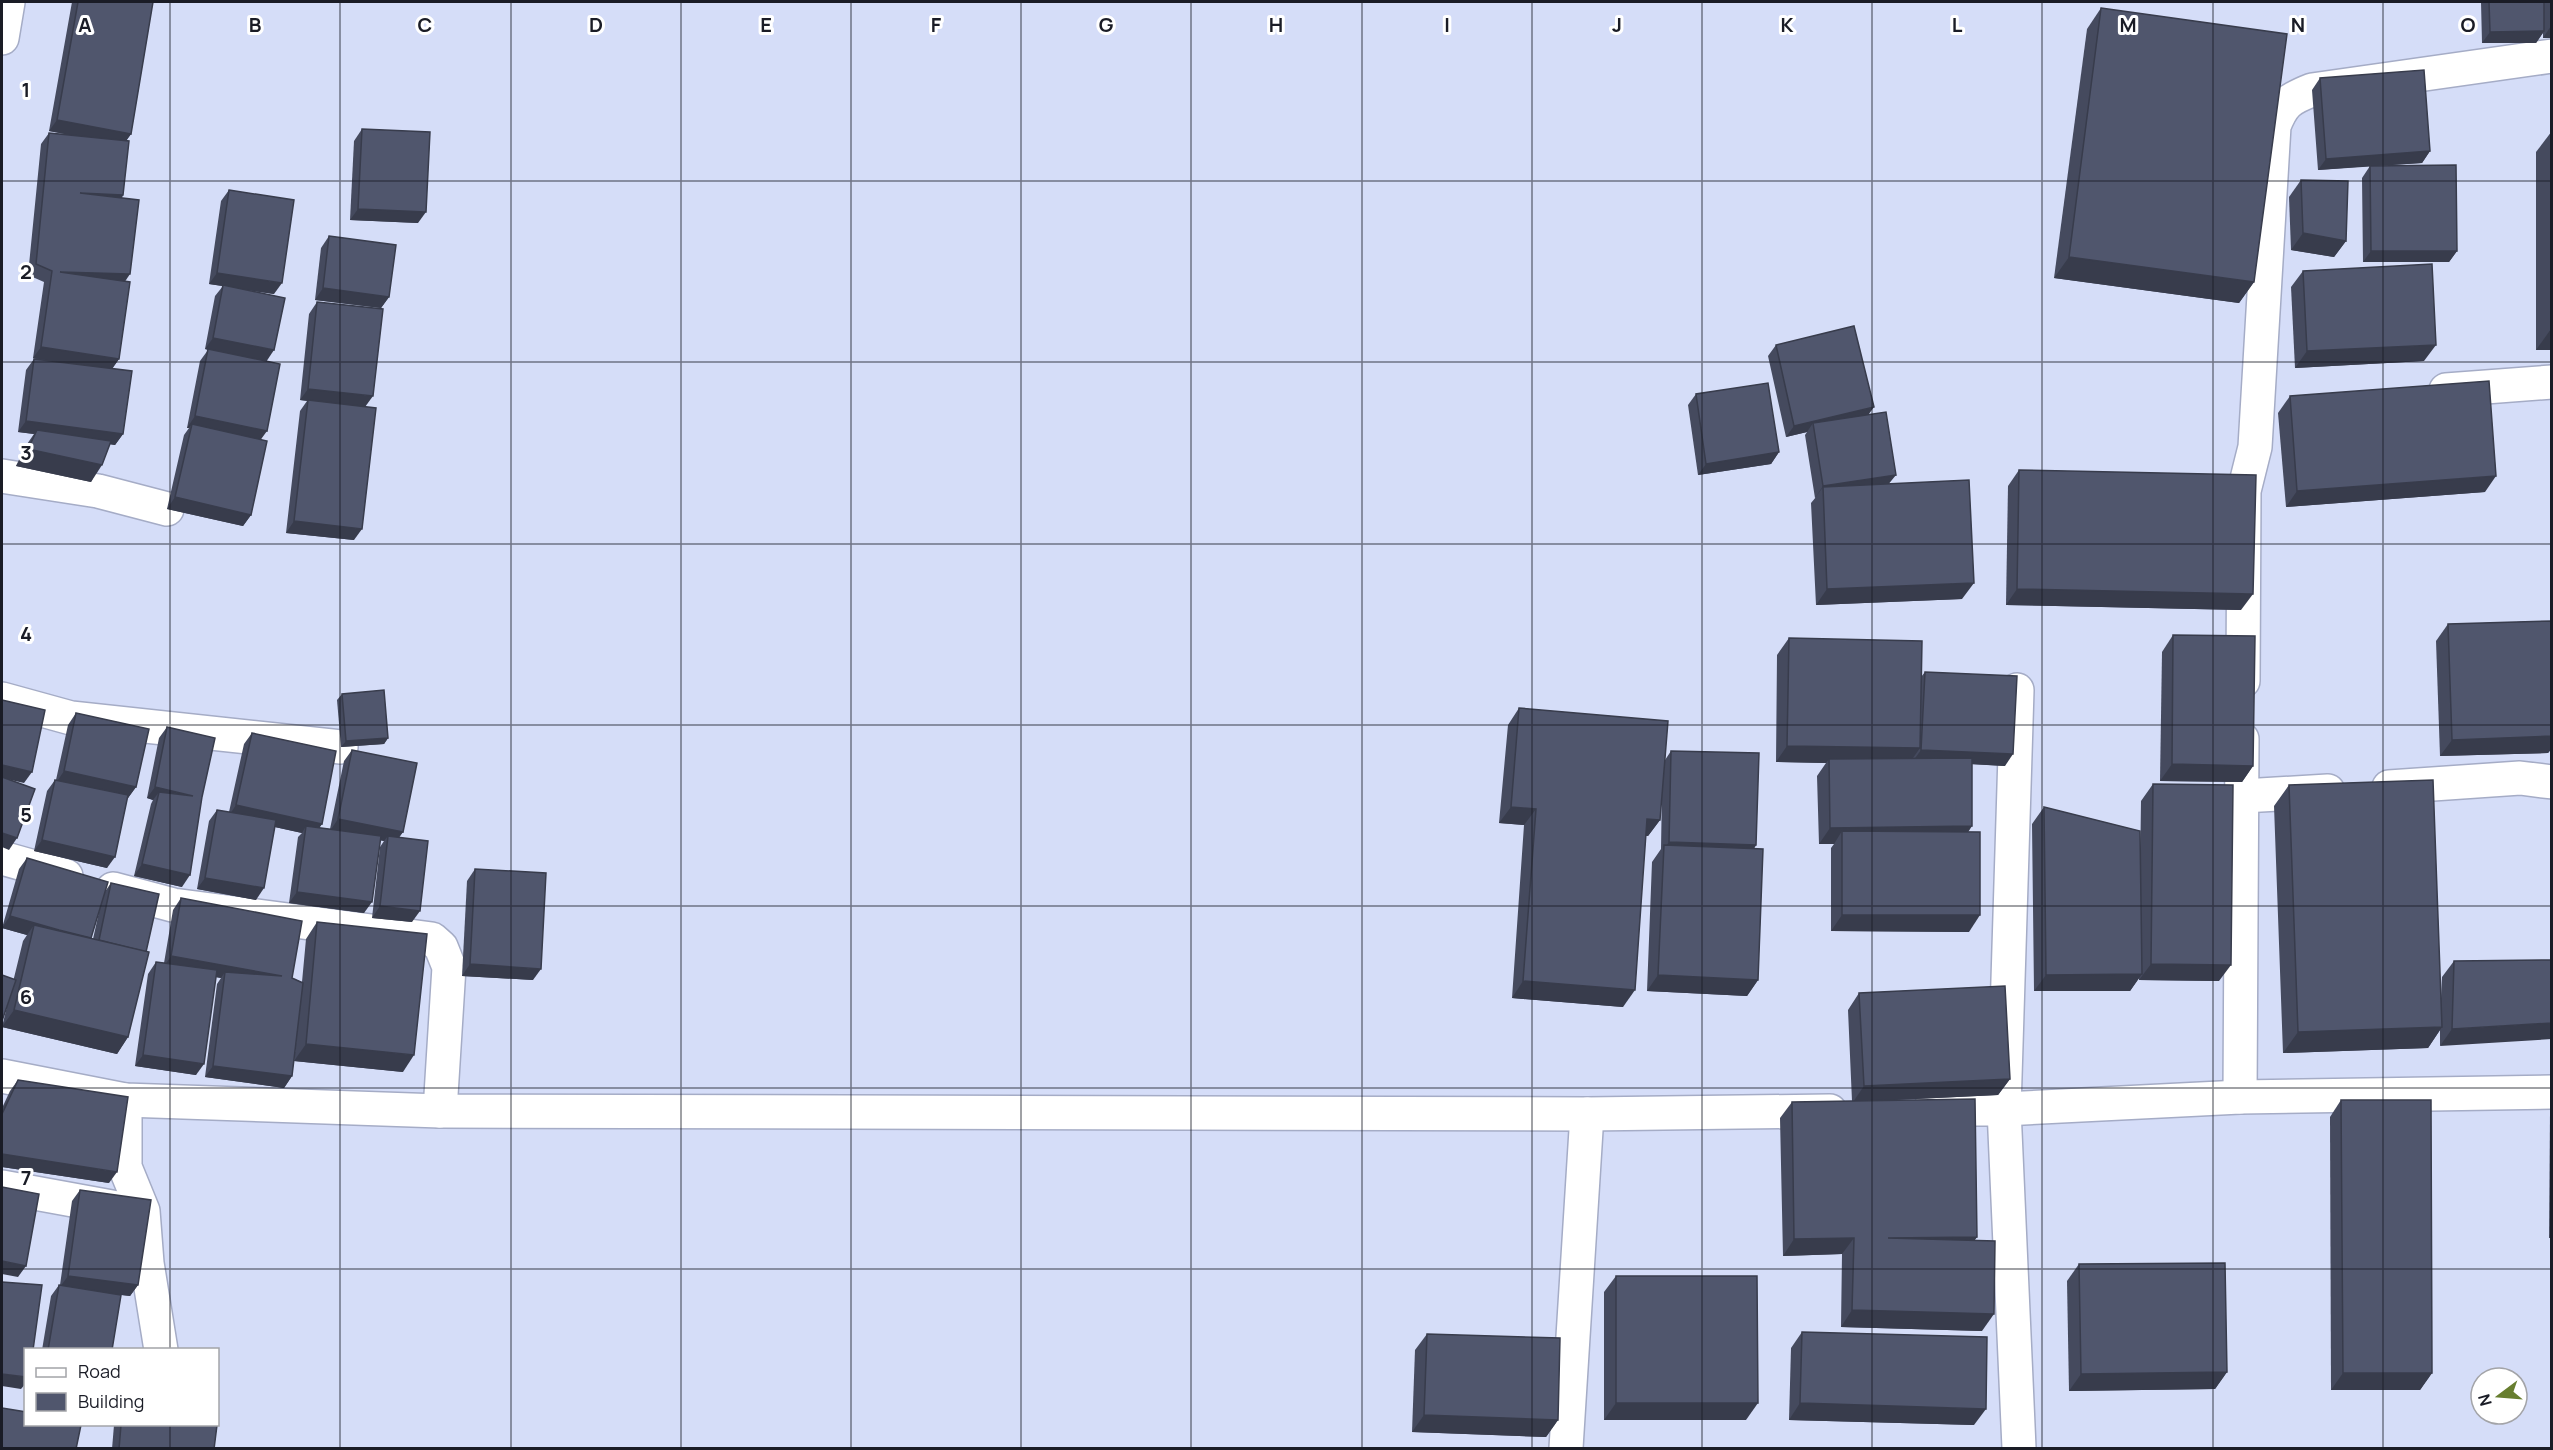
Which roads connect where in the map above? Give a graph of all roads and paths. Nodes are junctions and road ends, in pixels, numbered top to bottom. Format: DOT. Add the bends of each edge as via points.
graph roads {
  1 [pos="8,2"];
  2 [pos="2,38"];
  3 [pos="2552,56"];
  4 [pos="2552,382"];
  5 [pos="2422,391"];
  6 [pos="2292,401"];
  7 [pos="2257,404"];
  8 [pos="2,476"];
  9 [pos="167,509"];
  10 [pos="2017,690"];
  11 [pos="2,699"];
  12 [pos="341,747"];
  13 [pos="2552,782"];
  14 [pos="2242,796"];
  15 [pos="2,858"];
  16 [pos="2242,885"];
  17 [pos="2207,886"];
  18 [pos="2,1076"];
  19 [pos="2552,1092"];
  20 [pos="2240,1097"];
  21 [pos="125,1100"];
  22 [pos="2004,1108"];
  23 [pos="1861,1110"];
  24 [pos="1897,1110"];
  25 [pos="440,1111"];
  26 [pos="1587,1114"];
  27 [pos="2,1187"];
  28 [pos="143,1211"];
  29 [pos="161,1348"];
  30 [pos="1566,1449"];
  31 [pos="2019,1449"];
  1 -- 2 [label="street"];
  3 -- 7 [label="street" via="2312,90 2292,98 2280,109 2274,126"];
  4 -- 5 [label="street"];
  6 -- 7 [label="street"];
  7 -- 14 [label="street" via="2254,447 2244,491"];
  8 -- 9 [label="street" via="98,491"];
  10 -- 22 [label="street" via="2024,887"];
  11 -- 12 [label="street" via="71,718"];
  13 -- 14 [label="street" via="2520,778"];
  14 -- 16 [label="street"];
  15 -- 25 [label="street" via="173,905 432,939 441,947 448,967"];
  16 -- 17 [label="street"];
  16 -- 20 [label="street"];
  18 -- 21 [label="street"];
  19 -- 20 [label="street"];
  20 -- 22 [label="street"];
  21 -- 25 [label="street"];
  21 -- 28 [label="street" via="125,1167"];
  22 -- 24 [label="street"];
  22 -- 31 [label="street"];
  23 -- 26 [label="street"];
  25 -- 26 [label="street"];
  26 -- 30 [label="street"];
  27 -- 28 [label="street"];
  28 -- 29 [label="street"];
}
